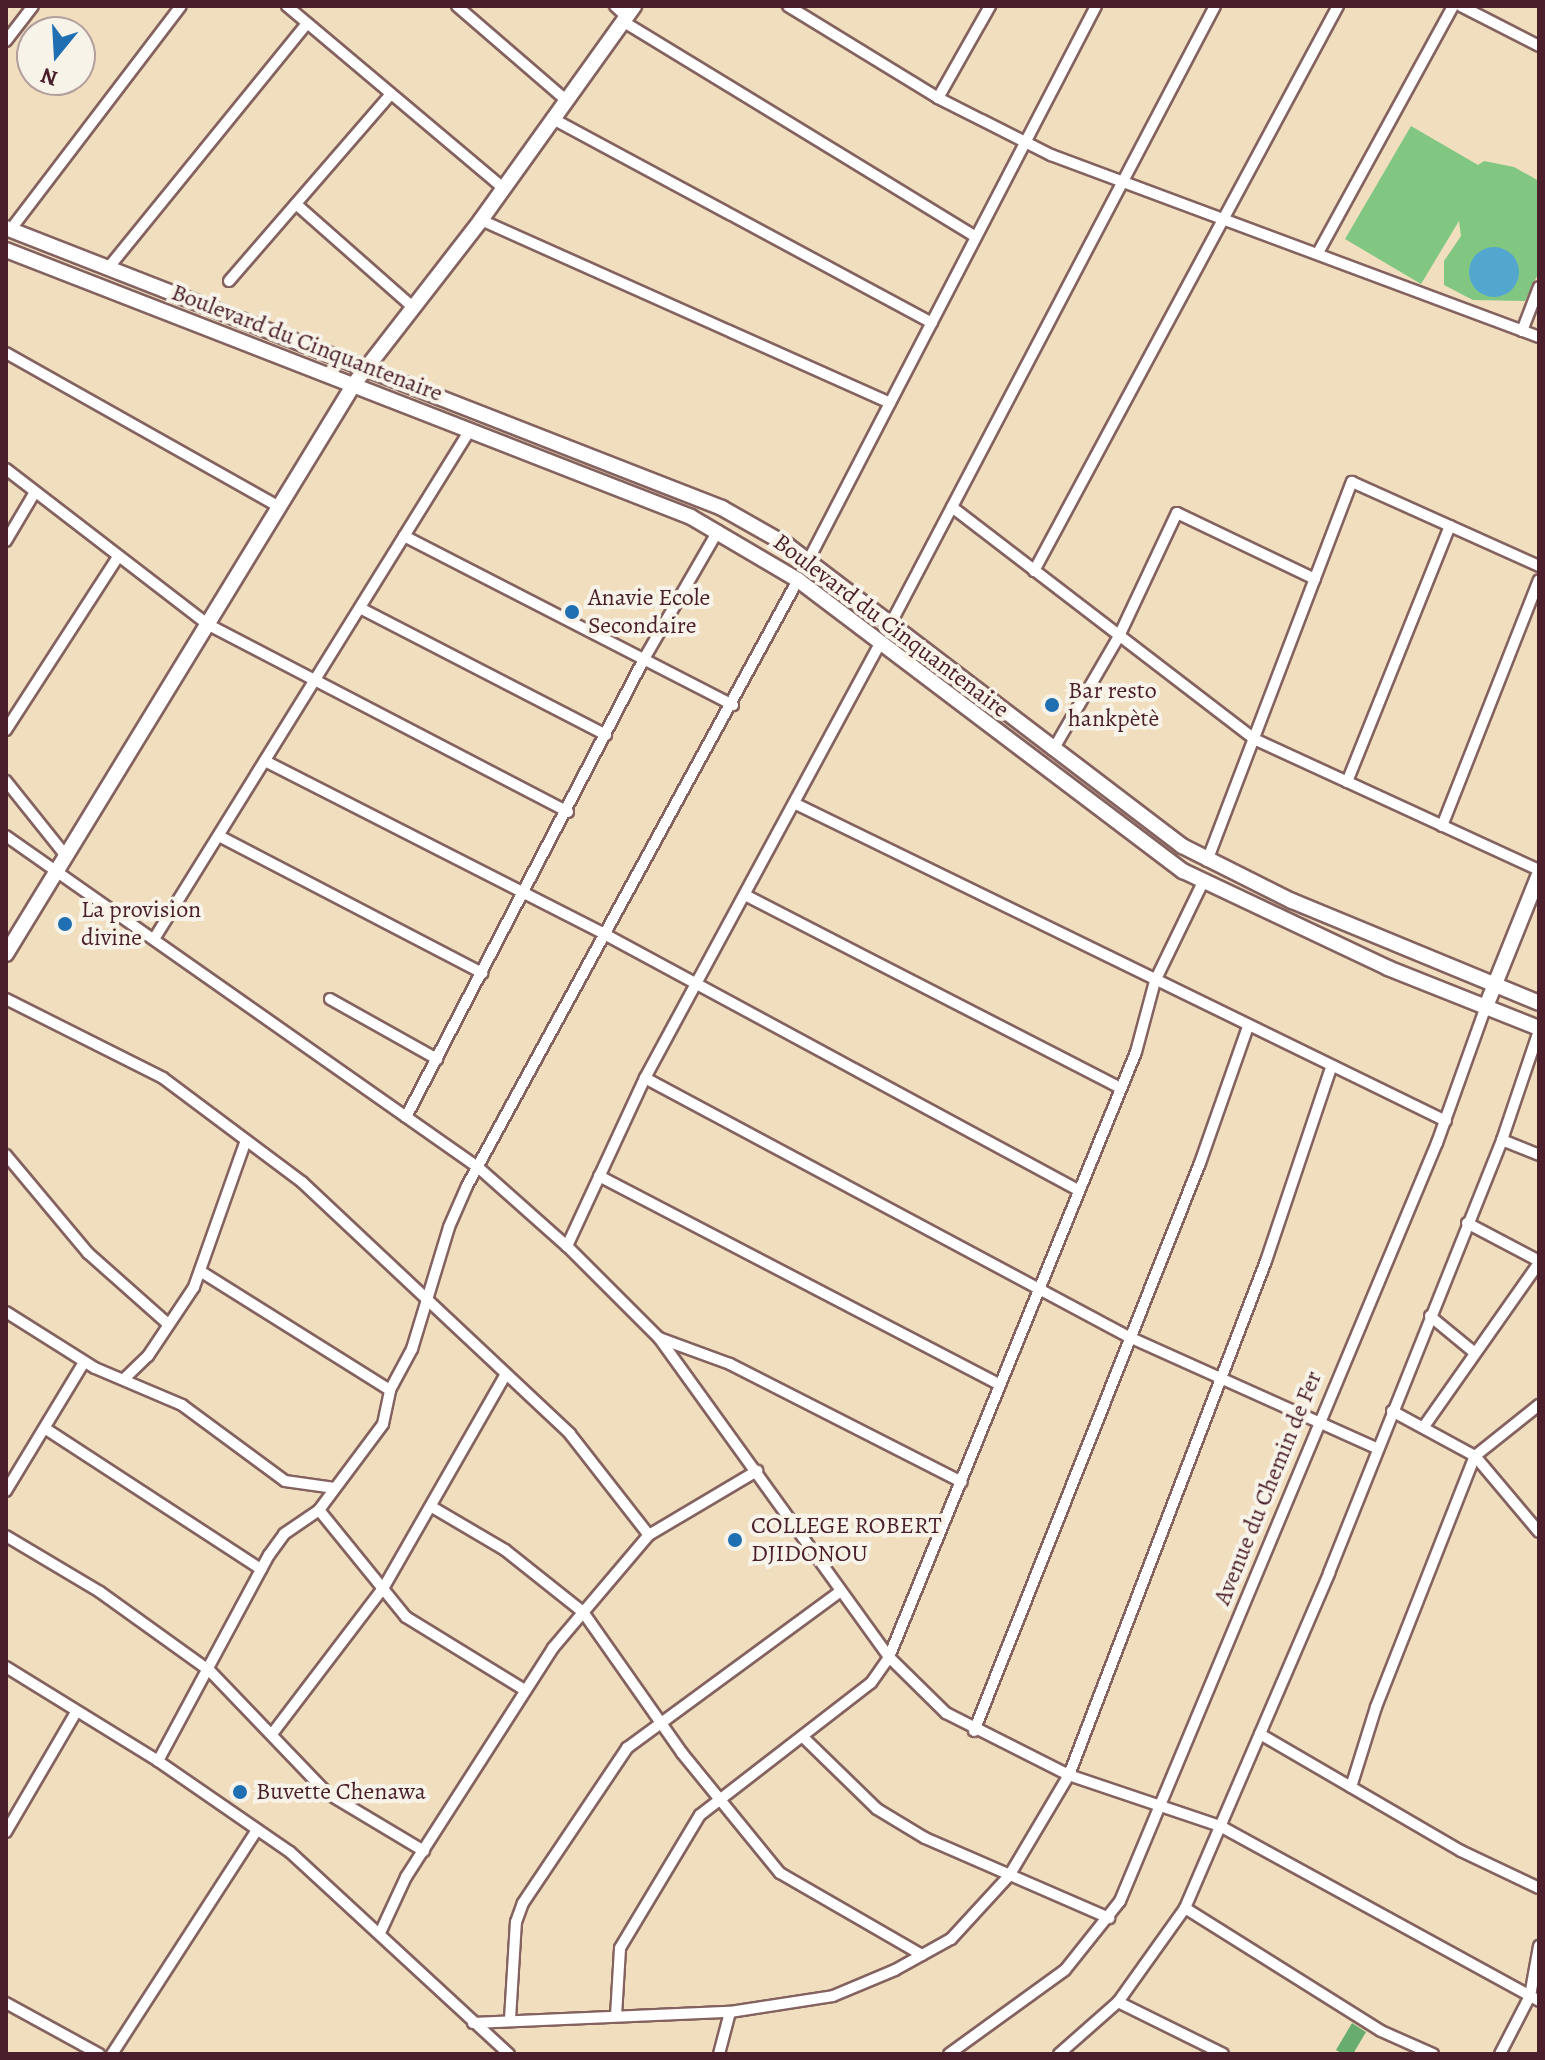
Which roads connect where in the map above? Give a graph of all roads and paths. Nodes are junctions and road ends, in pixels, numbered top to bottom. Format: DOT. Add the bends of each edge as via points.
graph roads {
  1 [pos="33,6"];
  2 [pos="181,6"];
  3 [pos="287,6"];
  4 [pos="457,6"];
  5 [pos="615,6"];
  6 [pos="788,6"];
  7 [pos="990,6"];
  8 [pos="1096,6"];
  9 [pos="1215,6"];
  10 [pos="1338,6"];
  11 [pos="1453,6"];
  12 [pos="1461,6"];
  13 [pos="628,15"];
  14 [pos="307,23"];
  15 [pos="6,41"];
  16 [pos="1539,46"];
  17 [pos="391,94"];
  18 [pos="938,98"];
  19 [pos="567,101"];
  20 [pos="555,120"];
  21 [pos="1026,142"];
  22 [pos="1123,181"];
  23 [pos="504,189"];
  24 [pos="296,204"];
  25 [pos="1220,217"];
  26 [pos="481,220"];
  27 [pos="8,228"];
  28 [pos="976,237"];
  29 [pos="6,250"];
  30 [pos="1319,251"];
  31 [pos="109,267"];
  32 [pos="229,281"];
  33 [pos="1539,287"];
  34 [pos="414,308"];
  35 [pos="932,323"];
  36 [pos="1522,331"];
  37 [pos="1539,337"];
  38 [pos="6,353"];
  39 [pos="366,367"];
  40 [pos="354,384"];
  41 [pos="890,403"];
  42 [pos="470,430"];
  43 [pos="6,469"];
  44 [pos="35,492"];
  45 [pos="279,507"];
  46 [pos="952,507"];
  47 [pos="1450,526"];
  48 [pos="718,531"];
  49 [pos="404,536"];
  50 [pos="6,541"];
  51 [pos="118,557"];
  52 [pos="808,561"];
  53 [pos="1539,566"];
  54 [pos="1034,571"];
  55 [pos="1315,579"];
  56 [pos="798,580"];
  57 [pos="1539,580"];
  58 [pos="360,608"];
  59 [pos="207,624"];
  60 [pos="890,625"];
  61 [pos="1119,636"];
  62 [pos="880,644"];
  63 [pos="644,659"];
  64 [pos="315,680"];
  65 [pos="733,705"];
  66 [pos="6,730"];
  67 [pos="606,735"];
  68 [pos="1254,739"];
  69 [pos="1053,750"];
  70 [pos="265,761"];
  71 [pos="6,781"];
  72 [pos="1347,782"];
  73 [pos="796,804"];
  74 [pos="568,812"];
  75 [pos="1442,826"];
  76 [pos="6,836"];
  77 [pos="219,836"];
  78 [pos="66,856"];
  79 [pos="1207,861"];
  80 [pos="57,871"];
  81 [pos="1539,872"];
  82 [pos="1203,882"];
  83 [pos="524,895"];
  84 [pos="747,896"];
  85 [pos="608,936"];
  86 [pos="154,939"];
  87 [pos="6,954"];
  88 [pos="482,973"];
  89 [pos="1155,981"];
  90 [pos="698,986"];
  91 [pos="1493,987"];
  92 [pos="6,999"];
  93 [pos="330,999"];
  94 [pos="1539,1003"];
  95 [pos="1485,1009"];
  96 [pos="1248,1027"];
  97 [pos="1539,1030"];
  98 [pos="437,1059"];
  99 [pos="1331,1068"];
  100 [pos="645,1078"];
  101 [pos="1120,1088"];
  102 [pos="406,1117"];
  103 [pos="1446,1121"];
  104 [pos="1502,1140"];
  105 [pos="245,1143"];
  106 [pos="6,1155"];
  107 [pos="1539,1155"];
  108 [pos="479,1168"];
  109 [pos="599,1176"];
  110 [pos="1078,1190"];
  111 [pos="1467,1223"];
  112 [pos="567,1246"];
  113 [pos="1539,1262"];
  114 [pos="200,1271"];
  115 [pos="1039,1288"];
  116 [pos="427,1300"];
  117 [pos="7,1316"];
  118 [pos="1430,1316"];
  119 [pos="168,1324"];
  120 [pos="1127,1336"];
  121 [pos="659,1338"];
  122 [pos="1475,1353"];
  123 [pos="84,1362"];
  124 [pos="506,1374"];
  125 [pos="125,1378"];
  126 [pos="1217,1380"];
  127 [pos="1000,1385"];
  128 [pos="390,1390"];
  129 [pos="1539,1405"];
  130 [pos="1392,1411"];
  131 [pos="1318,1423"];
  132 [pos="1425,1425"];
  133 [pos="46,1429"];
  134 [pos="1376,1448"];
  135 [pos="1475,1456"];
  136 [pos="757,1471"];
  137 [pos="962,1482"];
  138 [pos="335,1488"];
  139 [pos="6,1491"];
  140 [pos="432,1507"];
  141 [pos="319,1510"];
  142 [pos="1539,1532"];
  143 [pos="649,1535"];
  144 [pos="6,1536"];
  145 [pos="261,1569"];
  146 [pos="384,1587"];
  147 [pos="841,1591"];
  148 [pos="583,1612"];
  149 [pos="889,1657"];
  150 [pos="6,1667"];
  151 [pos="210,1671"];
  152 [pos="523,1689"];
  153 [pos="76,1712"];
  154 [pos="661,1722"];
  155 [pos="974,1731"];
  156 [pos="272,1734"];
  157 [pos="1260,1734"];
  158 [pos="803,1737"];
  159 [pos="158,1761"];
  160 [pos="1069,1775"];
  161 [pos="1351,1787"];
  162 [pos="722,1795"];
  163 [pos="1165,1804"];
  164 [pos="1220,1826"];
  165 [pos="257,1830"];
  166 [pos="6,1832"];
  167 [pos="424,1851"];
  168 [pos="1009,1876"];
  169 [pos="1539,1888"];
  170 [pos="1185,1908"];
  171 [pos="1109,1918"];
  172 [pos="380,1933"];
  173 [pos="1539,1946"];
  174 [pos="922,1955"];
  175 [pos="1534,1998"];
  176 [pos="1118,2002"];
  177 [pos="6,2003"];
  178 [pos="730,2012"];
  179 [pos="616,2016"];
  180 [pos="510,2019"];
  181 [pos="473,2023"];
  182 [pos="99,2054"];
  183 [pos="112,2054"];
  184 [pos="509,2054"];
  185 [pos="719,2054"];
  186 [pos="949,2054"];
  187 [pos="1059,2054"];
  188 [pos="1223,2054"];
  189 [pos="1433,2054"];
  190 [pos="1500,2054"];
  1 -- 15 [label="street"];
  2 -- 27 [label="street"];
  3 -- 14 [label="street"];
  4 -- 19 [label="street"];
  5 -- 13 [label="street"];
  6 -- 18 [label="street"];
  7 -- 18 [label="street"];
  8 -- 21 [label="street"];
  9 -- 22 [label="street"];
  10 -- 25 [label="street"];
  11 -- 30 [label="street"];
  12 -- 16 [label="street"];
  13 -- 19 [label="main road"];
  13 -- 28 [label="street"];
  14 -- 17 [label="street"];
  14 -- 31 [label="street"];
  17 -- 23 [label="street"];
  17 -- 24 [label="street"];
  18 -- 21 [label="street"];
  19 -- 20 [label="main road"];
  20 -- 23 [label="main road"];
  20 -- 35 [label="street"];
  21 -- 22 [label="street"];
  21 -- 28 [label="street"];
  22 -- 25 [label="street"];
  22 -- 46 [label="street"];
  23 -- 26 [label="main road"];
  24 -- 32 [label="street"];
  24 -- 34 [label="street"];
  25 -- 30 [label="street"];
  25 -- 54 [label="street"];
  26 -- 34 [label="main road"];
  26 -- 41 [label="street"];
  27 -- 31 [label="main road, Boulevard du Cinquantenaire"];
  28 -- 35 [label="street"];
  29 -- 40 [label="main road, Boulevard du Cinquantenaire"];
  30 -- 36 [label="street"];
  31 -- 39 [label="main road, Boulevard du Cinquantenaire"];
  33 -- 36 [label="street"];
  34 -- 39 [label="main road"];
  35 -- 41 [label="street"];
  36 -- 37 [label="street"];
  38 -- 45 [label="street"];
  39 -- 40 [label="main road"];
  39 -- 52 [label="main road, Boulevard du Cinquantenaire" via="696,495"];
  40 -- 42 [label="main road, Boulevard du Cinquantenaire"];
  40 -- 45 [label="main road"];
  41 -- 52 [label="street"];
  42 -- 48 [label="main road, Boulevard du Cinquantenaire" via="654,500"];
  42 -- 49 [label="street"];
  43 -- 44 [label="street"];
  44 -- 50 [label="street"];
  44 -- 51 [label="street"];
  45 -- 59 [label="main road"];
  46 -- 54 [label="street"];
  46 -- 60 [label="street"];
  47 -- 53 [label="street"];
  47 -- 55 [label="street" via="1352,482"];
  47 -- 72 [label="street"];
  48 -- 56 [label="main road, Boulevard du Cinquantenaire"];
  48 -- 63 [label="street"];
  49 -- 58 [label="street"];
  49 -- 63 [label="street"];
  51 -- 59 [label="street"];
  51 -- 66 [label="street"];
  52 -- 60 [label="main road, Boulevard du Cinquantenaire"];
  54 -- 61 [label="street"];
  55 -- 61 [label="street" via="1177,513"];
  55 -- 68 [label="street"];
  56 -- 62 [label="main road, Boulevard du Cinquantenaire"];
  56 -- 65 [label="street"];
  57 -- 75 [label="street"];
  58 -- 64 [label="street"];
  58 -- 67 [label="street"];
  59 -- 64 [label="street"];
  59 -- 78 [label="main road"];
  60 -- 69 [label="main road, Boulevard du Cinquantenaire"];
  61 -- 68 [label="street"];
  61 -- 69 [label="street"];
  62 -- 73 [label="street"];
  62 -- 82 [label="main road, Boulevard du Cinquantenaire" via="1153,852"];
  63 -- 65 [label="street"];
  63 -- 67 [label="street"];
  64 -- 70 [label="street"];
  64 -- 74 [label="street"];
  65 -- 85 [label="street"];
  67 -- 74 [label="street"];
  68 -- 72 [label="street"];
  68 -- 79 [label="street"];
  69 -- 79 [label="main road, Boulevard du Cinquantenaire"];
  70 -- 77 [label="street"];
  70 -- 83 [label="street"];
  71 -- 78 [label="street"];
  72 -- 75 [label="street"];
  73 -- 84 [label="street"];
  73 -- 89 [label="street"];
  74 -- 83 [label="street"];
  75 -- 81 [label="street"];
  76 -- 80 [label="street"];
  77 -- 86 [label="street"];
  77 -- 88 [label="street"];
  78 -- 80 [label="main road"];
  79 -- 91 [label="main road, Boulevard du Cinquantenaire"];
  80 -- 86 [label="street"];
  80 -- 87 [label="main road"];
  81 -- 91 [label="main road, Avenue du Chemin de Fer"];
  82 -- 89 [label="street"];
  82 -- 95 [label="main road, Boulevard du Cinquantenaire"];
  83 -- 85 [label="street"];
  83 -- 88 [label="street"];
  84 -- 90 [label="street"];
  84 -- 101 [label="street"];
  85 -- 90 [label="street"];
  85 -- 108 [label="street"];
  86 -- 102 [label="street"];
  88 -- 98 [label="street"];
  89 -- 96 [label="street"];
  89 -- 101 [label="street"];
  90 -- 100 [label="street"];
  90 -- 110 [label="street"];
  91 -- 94 [label="main road, Boulevard du Cinquantenaire"];
  91 -- 95 [label="main road, Avenue du Chemin de Fer"];
  92 -- 105 [label="street" via="141,1064"];
  93 -- 98 [label="street"];
  95 -- 97 [label="main road, Boulevard du Cinquantenaire"];
  95 -- 103 [label="street, Avenue du Chemin de Fer"];
  96 -- 99 [label="street"];
  96 -- 120 [label="street" via="1200,1163"];
  97 -- 104 [label="street"];
  98 -- 102 [label="street"];
  99 -- 103 [label="street"];
  99 -- 126 [label="street" via="1266,1261"];
  100 -- 109 [label="street"];
  100 -- 115 [label="street"];
  101 -- 110 [label="street"];
  102 -- 108 [label="street"];
  103 -- 131 [label="street, Avenue du Chemin de Fer"];
  104 -- 107 [label="street"];
  104 -- 111 [label="street"];
  105 -- 114 [label="street"];
  105 -- 116 [label="street" via="302,1182"];
  106 -- 119 [label="street" via="88,1253"];
  108 -- 112 [label="street"];
  108 -- 116 [label="street" via="449,1227"];
  109 -- 112 [label="street"];
  109 -- 127 [label="street"];
  110 -- 115 [label="street"];
  111 -- 113 [label="street"];
  111 -- 118 [label="street"];
  112 -- 121 [label="street"];
  113 -- 122 [label="street"];
  114 -- 119 [label="street"];
  114 -- 128 [label="street"];
  115 -- 120 [label="street"];
  115 -- 127 [label="street"];
  116 -- 124 [label="street"];
  116 -- 128 [label="street" via="412,1349"];
  117 -- 123 [label="street"];
  118 -- 122 [label="street"];
  118 -- 130 [label="street"];
  119 -- 125 [label="street" via="148,1356"];
  120 -- 126 [label="street"];
  120 -- 155 [label="street"];
  121 -- 136 [label="street"];
  121 -- 137 [label="street" via="730,1364"];
  122 -- 132 [label="street"];
  123 -- 125 [label="street"];
  123 -- 133 [label="street"];
  124 -- 140 [label="street"];
  124 -- 143 [label="street" via="570,1434"];
  125 -- 138 [label="street" via="182,1405 285,1481"];
  126 -- 131 [label="street"];
  126 -- 160 [label="street"];
  127 -- 137 [label="street"];
  128 -- 138 [label="street" via="383,1424"];
  129 -- 135 [label="street"];
  130 -- 132 [label="street"];
  130 -- 134 [label="street"];
  131 -- 134 [label="street"];
  131 -- 163 [label="street, Avenue du Chemin de Fer"];
  132 -- 135 [label="street"];
  133 -- 139 [label="street"];
  133 -- 145 [label="street"];
  134 -- 157 [label="street"];
  135 -- 142 [label="street"];
  135 -- 161 [label="street" via="1376,1707"];
  136 -- 143 [label="street"];
  136 -- 147 [label="street"];
  137 -- 149 [label="street"];
  138 -- 141 [label="street"];
  140 -- 146 [label="street"];
  140 -- 148 [label="street" via="505,1550"];
  141 -- 145 [label="street" via="284,1534"];
  141 -- 146 [label="street"];
  143 -- 148 [label="street"];
  144 -- 151 [label="street" via="100,1592"];
  145 -- 151 [label="street"];
  146 -- 152 [label="street" via="406,1617"];
  146 -- 156 [label="street"];
  147 -- 149 [label="street"];
  147 -- 154 [label="street"];
  148 -- 152 [label="street"];
  148 -- 154 [label="street"];
  149 -- 155 [label="street" via="946,1713"];
  149 -- 158 [label="street" via="871,1683"];
  150 -- 153 [label="street"];
  151 -- 156 [label="street"];
  151 -- 159 [label="street"];
  152 -- 167 [label="street" via="471,1782"];
  153 -- 159 [label="street"];
  153 -- 166 [label="street"];
  154 -- 162 [label="street"];
  154 -- 180 [label="street" via="627,1748 523,1903 516,1922"];
  155 -- 160 [label="street"];
  156 -- 167 [label="street" via="327,1793"];
  157 -- 161 [label="street"];
  157 -- 164 [label="street"];
  158 -- 162 [label="street"];
  158 -- 168 [label="street" via="877,1809 925,1838"];
  159 -- 165 [label="street"];
  160 -- 163 [label="street"];
  160 -- 168 [label="street"];
  161 -- 169 [label="street" via="1461,1851"];
  162 -- 174 [label="street" via="780,1873"];
  162 -- 179 [label="street" via="700,1815 620,1948"];
  163 -- 164 [label="street"];
  163 -- 171 [label="street, Avenue du Chemin de Fer"];
  164 -- 170 [label="street"];
  164 -- 175 [label="street"];
  165 -- 172 [label="street" via="336,1890"];
  165 -- 183 [label="street"];
  167 -- 172 [label="street"];
  168 -- 171 [label="street"];
  168 -- 174 [label="street" via="975,1918"];
  170 -- 176 [label="street"];
  170 -- 189 [label="street" via="1381,2031"];
  171 -- 186 [label="street, Avenue du Chemin de Fer" via="1065,1970"];
  172 -- 181 [label="street"];
  173 -- 175 [label="street"];
  174 -- 178 [label="street" via="833,1996"];
  175 -- 190 [label="street"];
  176 -- 187 [label="street"];
  176 -- 188 [label="street"];
  177 -- 182 [label="street"];
  178 -- 179 [label="street"];
  178 -- 185 [label="street"];
  179 -- 180 [label="street"];
  180 -- 181 [label="street"];
  181 -- 184 [label="street"];
}
